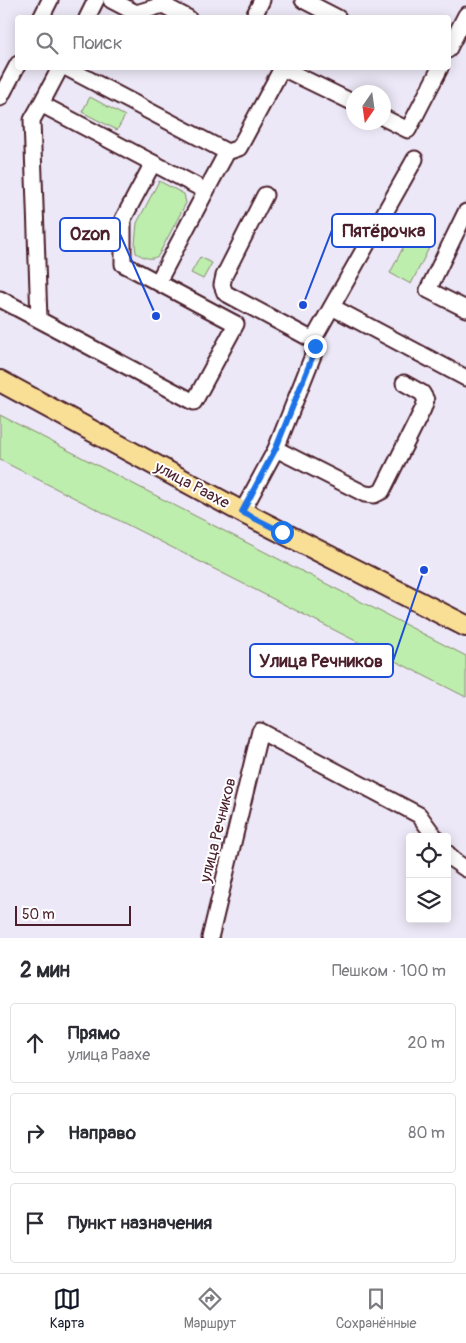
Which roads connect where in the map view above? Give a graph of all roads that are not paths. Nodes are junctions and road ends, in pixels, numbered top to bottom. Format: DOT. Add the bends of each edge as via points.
graph roads {
  1 [pos="50,0"];
  2 [pos="96,0"];
  3 [pos="111,0"];
  4 [pos="262,0"];
  5 [pos="303,0"];
  6 [pos="164,2"];
  7 [pos="466,14"];
  8 [pos="42,15"];
  9 [pos="88,15"];
  10 [pos="184,15"];
  11 [pos="254,15"];
  12 [pos="332,15"];
  13 [pos="451,44"];
  14 [pos="15,70"];
  15 [pos="59,70"];
  16 [pos="71,70"];
  17 [pos="281,70"];
  18 [pos="286,70"];
  19 [pos="438,70"];
  20 [pos="0,98"];
  21 [pos="346,99"];
  22 [pos="41,104"];
  23 [pos="391,122"];
  24 [pos="227,152"];
  25 [pos="415,159"];
  26 [pos="153,163"];
  27 [pos="206,191"];
  28 [pos="265,195"];
  29 [pos="466,212"];
  30 [pos="158,282"];
  31 [pos="0,299"];
  32 [pos="332,306"];
  33 [pos="466,309"];
  34 [pos="39,319"];
  35 [pos="313,340"];
  36 [pos="465,374"];
  37 [pos="0,381"];
  38 [pos="404,383"];
  39 [pos="276,448"];
  40 [pos="242,512"];
  41 [pos="466,626"];
  42 [pos="432,833"];
  43 [pos="451,858"];
  44 [pos="466,869"];
  45 [pos="210,938"];
  1 -- 8 [label="street"];
  2 -- 9 [label="street"];
  3 -- 6 [label="street" via="136,13"];
  4 -- 11 [label="street"];
  5 -- 12 [label="street"];
  6 -- 10 [label="street"];
  7 -- 13 [label="street"];
  14 -- 20 [label="street"];
  15 -- 22 [label="street"];
  16 -- 24 [label="street"];
  17 -- 24 [label="street" via="239,148"];
  18 -- 21 [label="street"];
  19 -- 23 [label="street" via="408,130"];
  22 -- 26 [label="street"];
  22 -- 34 [label="street" via="32,120"];
  24 -- 27 [label="street"];
  25 -- 32 [label="street"];
  26 -- 27 [label="street"];
  26 -- 30 [label="street" via="123,219 123,264"];
  27 -- 30 [label="street"];
  28 -- 35 [label="street" via="222,285 225,293"];
  29 -- 33 [label="street" via="428,290"];
  30 -- 34 [label="street" via="236,324 194,402"];
  31 -- 34 [label="street"];
  32 -- 35 [label="street"];
  32 -- 36 [label="street"];
  35 -- 39 [label="street" via="314,353"];
  37 -- 40 [label="main road, улица Раахе"];
  38 -- 39 [label="street" via="422,392 426,400 382,491 366,494"];
  39 -- 40 [label="street"];
  40 -- 41 [label="main road, улица Раахе"];
  42 -- 45 [label="street, улица Речников" via="418,815 260,731"];
  43 -- 44 [label="street"];
}
